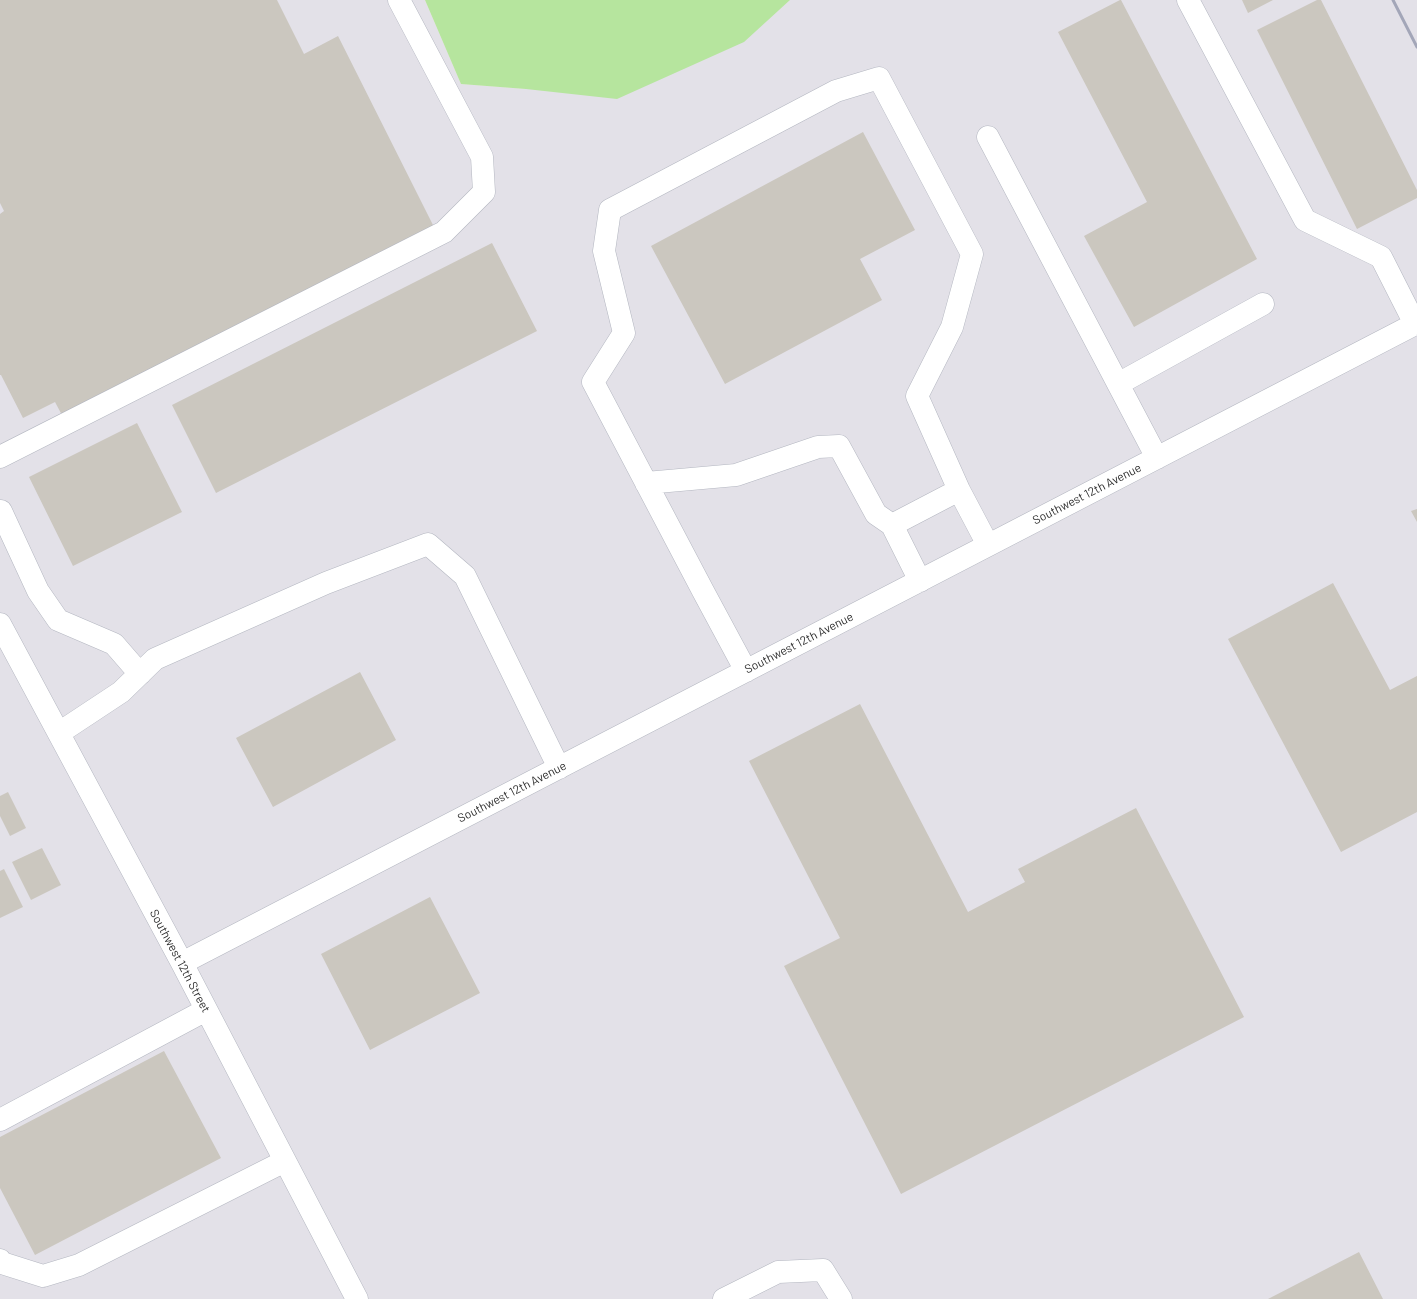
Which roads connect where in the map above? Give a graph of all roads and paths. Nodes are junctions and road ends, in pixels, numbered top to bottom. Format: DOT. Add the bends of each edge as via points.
graph roads {
  1 [pos="399,0"];
  2 [pos="1188,0"];
  3 [pos="988,137"];
  4 [pos="1263,304"];
  5 [pos="1416,324"];
  6 [pos="1118,384"];
  7 [pos="0,457"];
  8 [pos="1156,458"];
  9 [pos="646,483"];
  10 [pos="958,490"];
  11 [pos="1,512"];
  12 [pos="892,525"];
  13 [pos="988,545"];
  14 [pos="920,581"];
  15 [pos="0,624"];
  16 [pos="746,671"];
  17 [pos="140,674"];
  18 [pos="59,733"];
  19 [pos="559,768"];
  20 [pos="182,963"];
  21 [pos="206,1010"];
  22 [pos="0,1120"];
  23 [pos="285,1161"];
  24 [pos="0,1260"];
  25 [pos="357,1299"];
  26 [pos="724,1299"];
  27 [pos="841,1299"];
  1 -- 7 [label="street" via="482,157 484,192 444,232"];
  2 -- 5 [label="street" via="1305,220 1382,256"];
  3 -- 6 [label="street"];
  4 -- 6 [label="street"];
  5 -- 8 [label="street, Southwest 12th Avenue"];
  6 -- 8 [label="street"];
  8 -- 13 [label="street, Southwest 12th Avenue"];
  9 -- 10 [label="street" via="593,382 624,333 604,251 610,210 836,91 879,78 972,254 952,327 917,396"];
  9 -- 12 [label="street" via="736,475 818,447 839,446 876,514"];
  9 -- 16 [label="street"];
  10 -- 12 [label="street"];
  10 -- 13 [label="street"];
  11 -- 17 [label="street" via="38,591 58,620 114,644"];
  12 -- 14 [label="street"];
  13 -- 14 [label="street, Southwest 12th Avenue"];
  14 -- 16 [label="street, Southwest 12th Avenue"];
  15 -- 18 [label="street, Southwest 12th Street"];
  16 -- 19 [label="street, Southwest 12th Avenue"];
  17 -- 18 [label="street" via="121,692"];
  17 -- 19 [label="street" via="154,659 326,582 428,544 465,576"];
  18 -- 20 [label="street, Southwest 12th Street"];
  19 -- 20 [label="street, Southwest 12th Avenue"];
  20 -- 21 [label="street, Southwest 12th Street"];
  21 -- 22 [label="street"];
  21 -- 23 [label="street, Southwest 12th Street"];
  23 -- 24 [label="street" via="79,1265 43,1276 2,1263"];
  23 -- 25 [label="street, Southwest 12th Street"];
  26 -- 27 [label="street" via="778,1272 823,1270"];
}
